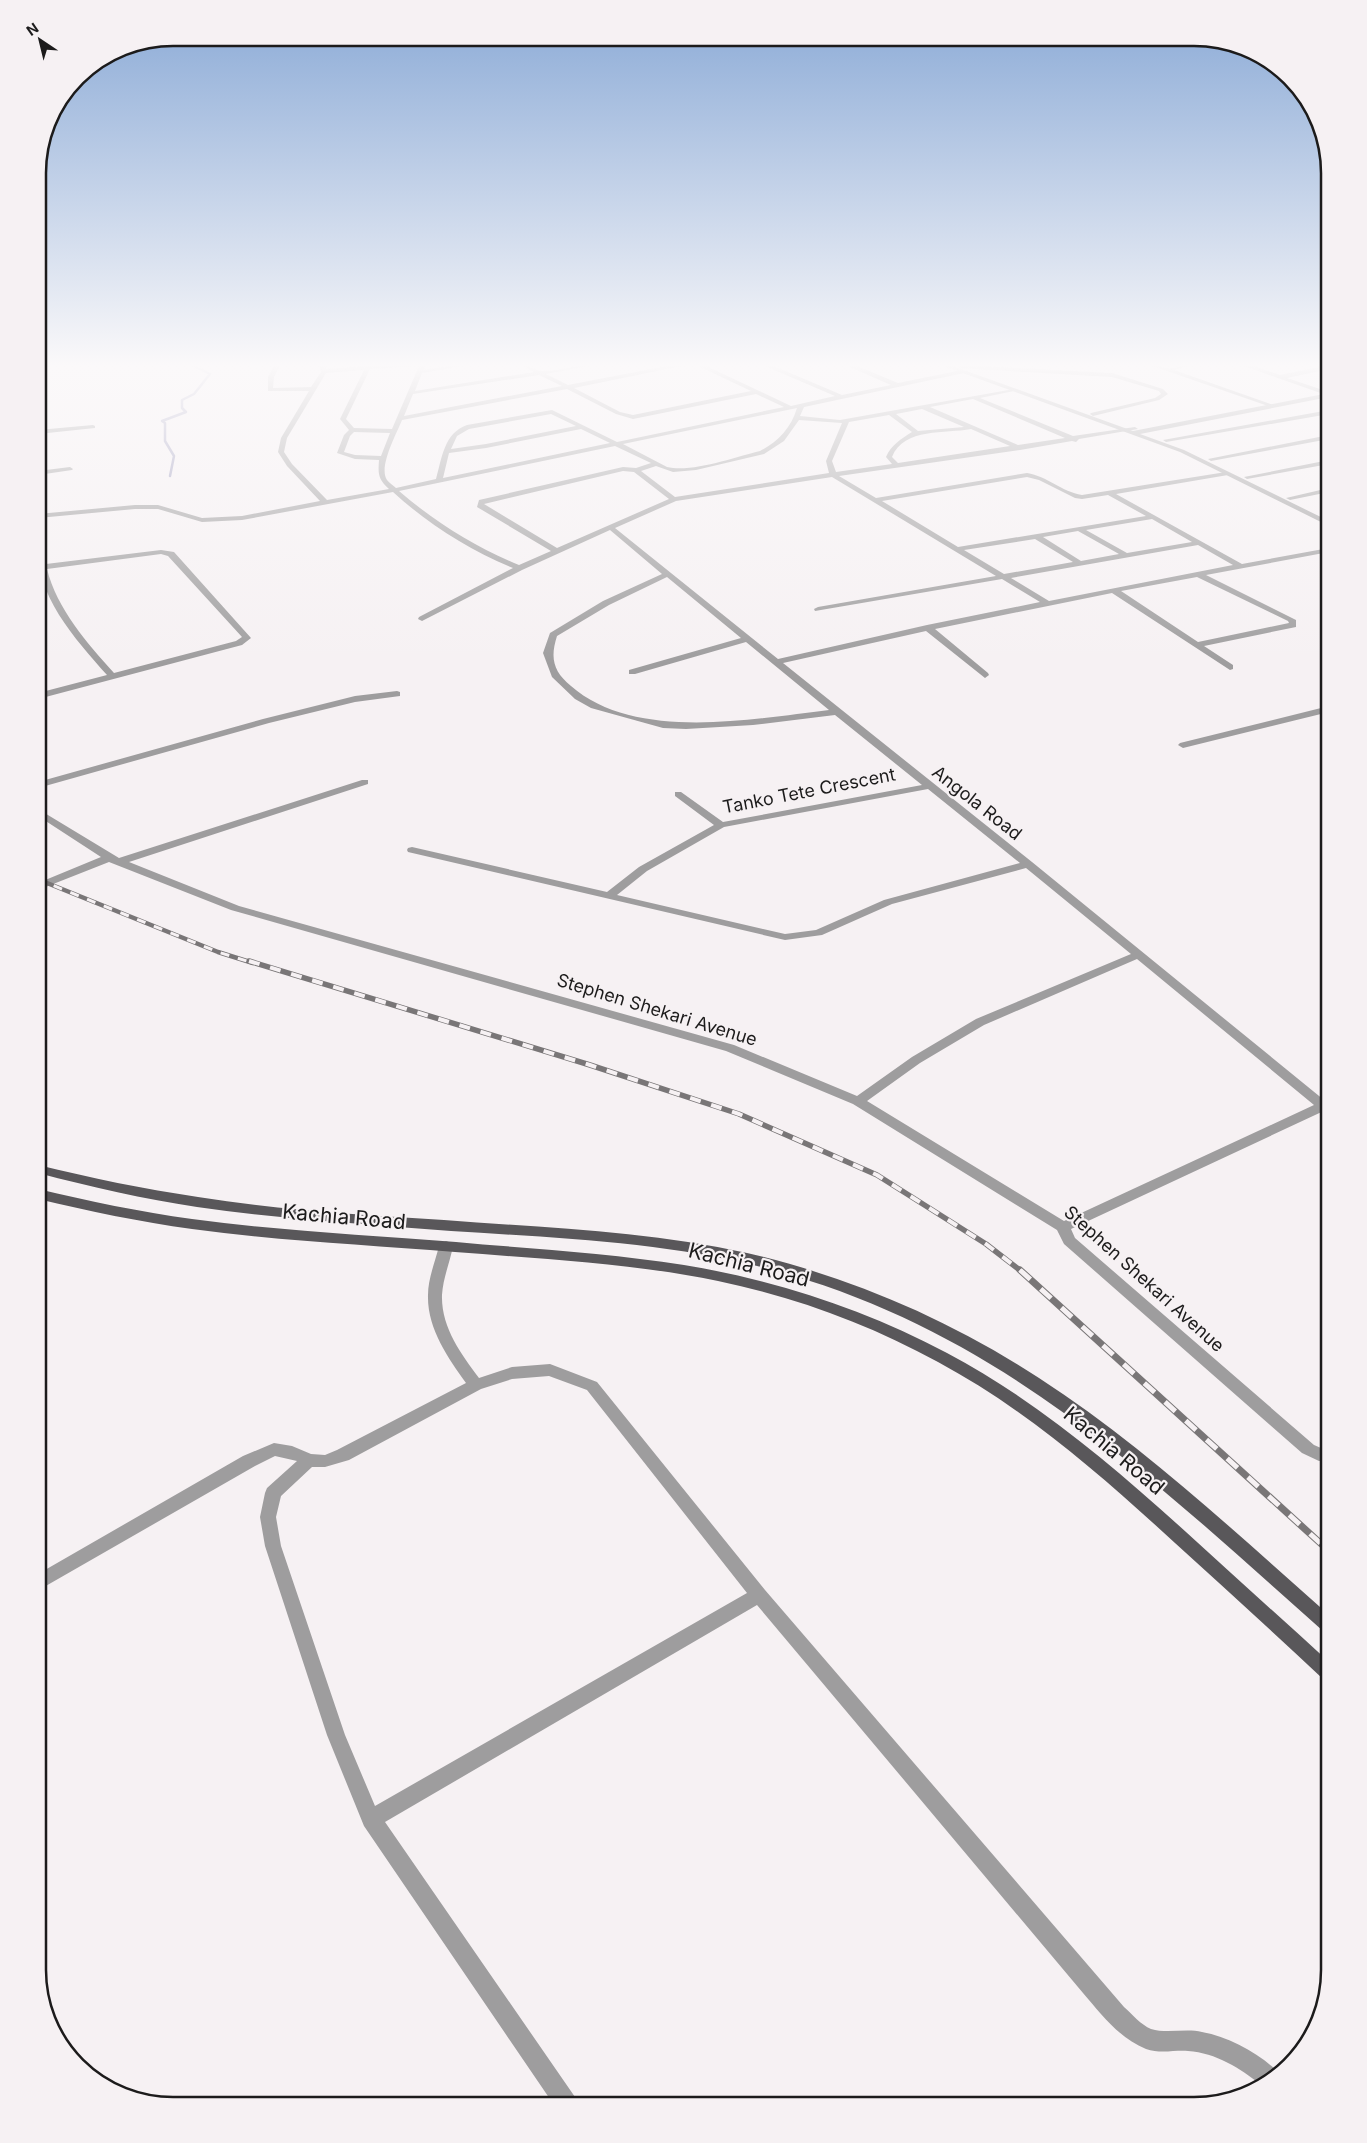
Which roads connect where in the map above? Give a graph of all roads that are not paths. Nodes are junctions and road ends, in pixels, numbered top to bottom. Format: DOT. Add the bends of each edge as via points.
graph roads {
  1 [pos="288,464"];
  2 [pos="382,464"];
  3 [pos="444,464"];
  4 [pos="517,464"];
  5 [pos="656,464"];
  6 [pos="708,464"];
  7 [pos="830,464"];
  8 [pos="911,464"];
  9 [pos="1207,464"];
  10 [pos="1220,464"];
  11 [pos="1319,464"];
  12 [pos="897,466"];
  13 [pos="70,469"];
  14 [pos="636,470"];
  15 [pos="47,472"];
  16 [pos="1226,474"];
  17 [pos="834,475"];
  18 [pos="1247,477"];
  19 [pos="439,480"];
  20 [pos="394,490"];
  21 [pos="1321,492"];
  22 [pos="1110,493"];
  23 [pos="1290,498"];
  24 [pos="674,499"];
  25 [pos="875,500"];
  26 [pos="326,503"];
  27 [pos="1321,513"];
  28 [pos="47,515"];
  29 [pos="1152,517"];
  30 [pos="1321,520"];
  31 [pos="610,527"];
  32 [pos="1079,529"];
  33 [pos="1036,536"];
  34 [pos="1198,543"];
  35 [pos="958,549"];
  36 [pos="556,551"];
  37 [pos="1321,554"];
  38 [pos="1127,556"];
  39 [pos="1081,564"];
  40 [pos="47,566"];
  41 [pos="519,568"];
  42 [pos="1240,568"];
  43 [pos="668,574"];
  44 [pos="1200,575"];
  45 [pos="1005,578"];
  46 [pos="47,581"];
  47 [pos="1113,590"];
  48 [pos="1047,603"];
  49 [pos="818,609"];
  50 [pos="422,619"];
  51 [pos="927,627"];
  52 [pos="747,639"];
  53 [pos="1196,645"];
  54 [pos="777,662"];
  55 [pos="1230,667"];
  56 [pos="632,672"];
  57 [pos="985,675"];
  58 [pos="113,677"];
  59 [pos="47,694"];
  60 [pos="397,694"];
  61 [pos="1321,711"];
  62 [pos="837,712"];
  63 [pos="1183,745"];
  64 [pos="366,782"];
  65 [pos="47,783"];
  66 [pos="930,786"];
  67 [pos="678,794"];
  68 [pos="47,817"];
  69 [pos="721,825"];
  70 [pos="412,850"];
  71 [pos="114,860"];
  72 [pos="1028,864"];
  73 [pos="47,884"];
  74 [pos="610,895"];
  75 [pos="1138,955"];
  76 [pos="1321,1100"];
  77 [pos="858,1101"];
  78 [pos="1321,1106"];
  79 [pos="46,1171"];
  80 [pos="46,1196"];
  81 [pos="1062,1227"];
  82 [pos="446,1246"];
  83 [pos="476,1385"];
  84 [pos="1321,1453"];
  85 [pos="309,1460"];
  86 [pos="46,1577"];
  87 [pos="759,1595"];
  88 [pos="1321,1618"];
  89 [pos="1321,1665"];
  90 [pos="371,1819"];
  91 [pos="1264,2075"];
  92 [pos="561,2096"];
  1 -- 26 [label="street"];
  2 -- 20 [label="street" via="384,481"];
  3 -- 19 [label="street"];
  4 -- 19 [label="street"];
  5 -- 6 [label="street" via="684,469"];
  5 -- 14 [label="street"];
  7 -- 17 [label="street"];
  8 -- 12 [label="street"];
  9 -- 16 [label="street"];
  10 -- 18 [label="street"];
  11 -- 18 [label="street"];
  12 -- 17 [label="street"];
  13 -- 15 [label="street"];
  14 -- 24 [label="street"];
  14 -- 36 [label="street" via="623,469 480,504"];
  16 -- 22 [label="street"];
  16 -- 30 [label="street"];
  17 -- 24 [label="street"];
  17 -- 25 [label="street"];
  18 -- 23 [label="street"];
  19 -- 20 [label="street"];
  20 -- 26 [label="street"];
  20 -- 41 [label="street" via="454,537 490,557"];
  21 -- 23 [label="street"];
  22 -- 25 [label="street" via="1076,497 1036,476 1027,475"];
  22 -- 29 [label="street"];
  23 -- 27 [label="street"];
  24 -- 31 [label="street"];
  25 -- 35 [label="street"];
  26 -- 28 [label="street" via="219,521 202,520 158,507"];
  29 -- 32 [label="street"];
  29 -- 34 [label="street"];
  31 -- 36 [label="street"];
  31 -- 43 [label="street, Angola Road"];
  32 -- 33 [label="street"];
  32 -- 38 [label="street"];
  33 -- 35 [label="street"];
  33 -- 39 [label="street"];
  34 -- 38 [label="street"];
  34 -- 42 [label="street"];
  35 -- 45 [label="street"];
  36 -- 41 [label="street"];
  37 -- 42 [label="street"];
  38 -- 39 [label="street"];
  39 -- 45 [label="street"];
  40 -- 58 [label="street" via="161,552 171,554 247,638 239,643"];
  41 -- 50 [label="street"];
  42 -- 44 [label="street"];
  43 -- 52 [label="street, Angola Road"];
  43 -- 62 [label="street" via="606,603 553,636 547,653 555,674 578,697 594,706 663,724 686,726"];
  44 -- 47 [label="street"];
  44 -- 53 [label="street" via="1292,620 1293,625"];
  45 -- 48 [label="street"];
  45 -- 49 [label="street"];
  46 -- 58 [label="street" via="81,640"];
  47 -- 48 [label="street"];
  47 -- 53 [label="street"];
  48 -- 51 [label="street"];
  51 -- 54 [label="street"];
  51 -- 57 [label="street"];
  52 -- 54 [label="street, Angola Road"];
  52 -- 56 [label="street"];
  53 -- 55 [label="street"];
  54 -- 62 [label="street, Angola Road"];
  58 -- 59 [label="street"];
  60 -- 65 [label="street" via="355,699 266,721"];
  61 -- 63 [label="street"];
  62 -- 66 [label="street, Angola Road"];
  64 -- 71 [label="street"];
  66 -- 69 [label="street, Tanko Tete Crescent"];
  66 -- 72 [label="street, Angola Road"];
  67 -- 69 [label="street"];
  68 -- 71 [label="street, Stephen Shekari Avenue"];
  69 -- 74 [label="street, Tanko Tete Crescent" via="643,869"];
  70 -- 74 [label="street"];
  71 -- 73 [label="street"];
  71 -- 77 [label="street, Stephen Shekari Avenue" via="235,908 730,1048"];
  72 -- 74 [label="street" via="888,902 818,932 800,936 786,937"];
  72 -- 75 [label="street, Angola Road"];
  75 -- 76 [label="street, Angola Road"];
  75 -- 77 [label="street" via="980,1022 916,1060"];
  77 -- 81 [label="street, Stephen Shekari Avenue"];
  78 -- 81 [label="street"];
  79 -- 88 [label="main road, Kachia Road" via="144,1194 254,1209 608,1238 722,1253 815,1278 870,1297 925,1320 983,1352 1081,1415 1130,1451"];
  80 -- 82 [label="main road, Kachia Road" via="180,1223"];
  81 -- 84 [label="street, Stephen Shekari Avenue" via="1070,1241 1308,1449"];
  82 -- 83 [label="street" via="435,1294 436,1312 452,1352"];
  82 -- 89 [label="main road, Kachia Road" via="596,1258 748,1282 856,1317 904,1338 1010,1396 1058,1430 1103,1466"];
  83 -- 85 [label="street" via="343,1455 325,1461"];
  83 -- 87 [label="street" via="512,1373 550,1370 592,1386"];
  85 -- 86 [label="street" via="292,1452 274,1449"];
  85 -- 90 [label="street" via="273,1493 268,1517 273,1546 336,1735"];
  87 -- 90 [label="street"];
  87 -- 91 [label="street" via="1120,2018 1148,2038 1194,2041 1220,2048 1252,2064"];
  90 -- 92 [label="street"];
}
